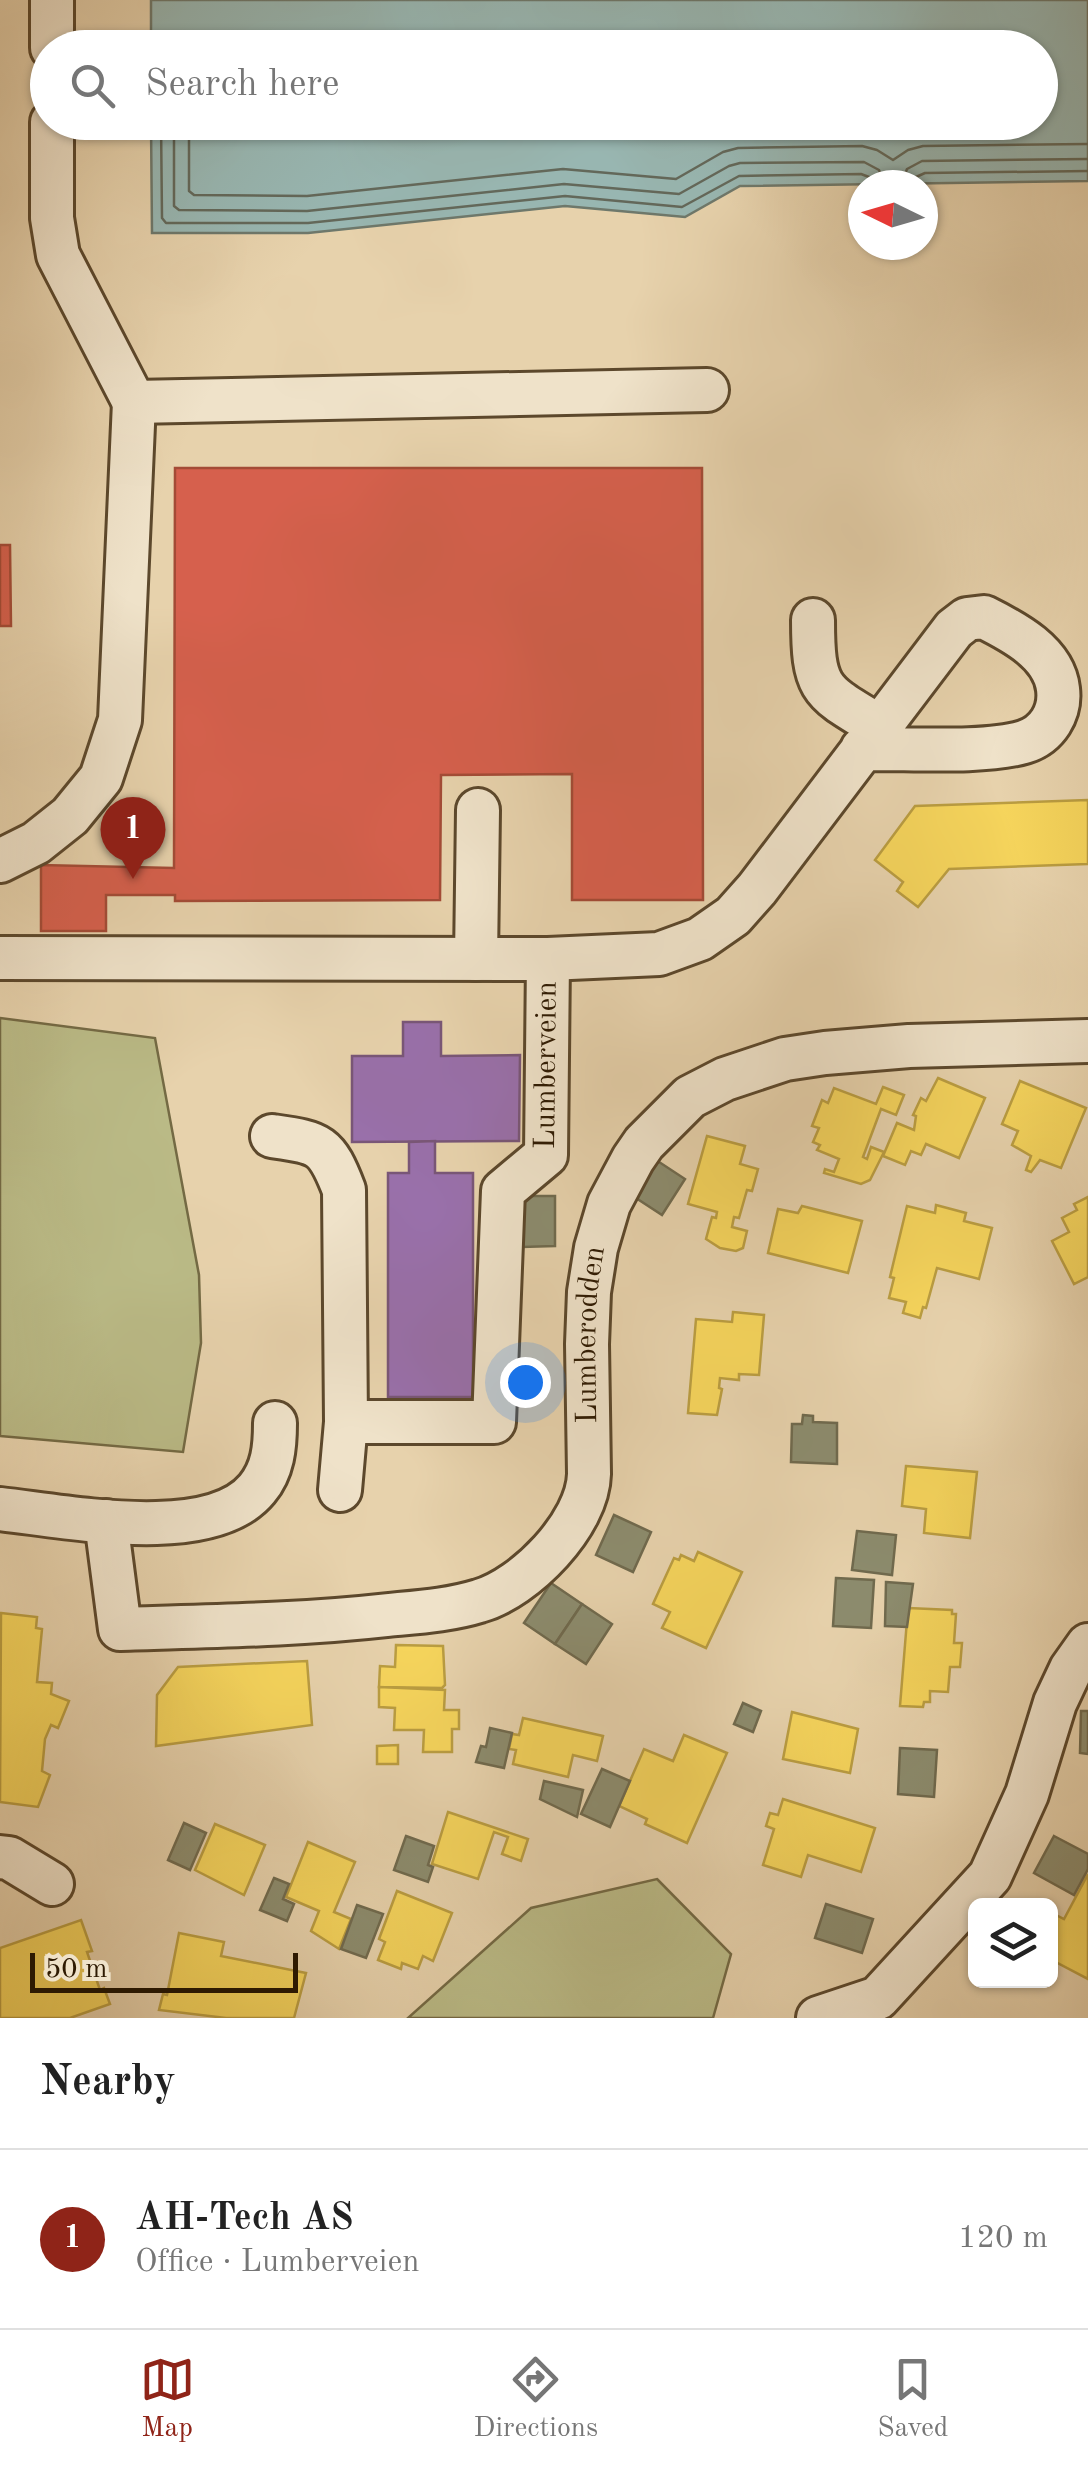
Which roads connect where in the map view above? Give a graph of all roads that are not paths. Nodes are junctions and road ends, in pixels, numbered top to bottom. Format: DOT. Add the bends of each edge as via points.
graph roads {
  1 [pos="52,0"];
  2 [pos="52,30"];
  3 [pos="52,140"];
  4 [pos="707,390"];
  5 [pos="134,402"];
  6 [pos="814,620"];
  7 [pos="1073,709"];
  8 [pos="871,738"];
  9 [pos="478,810"];
  10 [pos="0,860"];
  11 [pos="0,958"];
  12 [pos="476,959"];
  13 [pos="548,959"];
  14 [pos="1088,1041"];
  15 [pos="272,1136"];
  16 [pos="346,1422"];
  17 [pos="275,1423"];
  18 [pos="340,1490"];
  19 [pos="0,1509"];
  20 [pos="106,1521"];
  21 [pos="1088,1644"];
  22 [pos="0,1857"];
  23 [pos="52,1884"];
  24 [pos="818,2018"];
  1 -- 2 [label="street"];
  3 -- 5 [label="street" via="58,256"];
  4 -- 5 [label="street"];
  5 -- 10 [label="street" via="120,720 101,778 70,816"];
  6 -- 8 [label="street" via="815,672"];
  7 -- 8 [label="street, Lumberveien" via="1026,742 996,747"];
  7 -- 8 [label="street, Lumberveien" via="1042,655 984,616 954,628"];
  8 -- 13 [label="street, Lumberveien" via="757,890 700,939 659,954"];
  9 -- 12 [label="street"];
  11 -- 12 [label="street, Lumberveien"];
  12 -- 13 [label="street, Lumberveien"];
  13 -- 16 [label="street, Lumberveien" via="546,1155 503,1191 494,1422"];
  14 -- 20 [label="street, Lumberodden" via="909,1046 784,1059 699,1090 670,1115 616,1187 596,1248 584,1499 544,1559 484,1600 359,1618 120,1629"];
  15 -- 16 [label="street" via="313,1142 333,1160 344,1190"];
  16 -- 18 [label="street"];
  17 -- 20 [label="street" via="268,1473 234,1508 204,1518"];
  19 -- 20 [label="street"];
  21 -- 24 [label="street" via="1055,1703 1027,1794 990,1876 878,1998"];
  22 -- 23 [label="street"];
}
